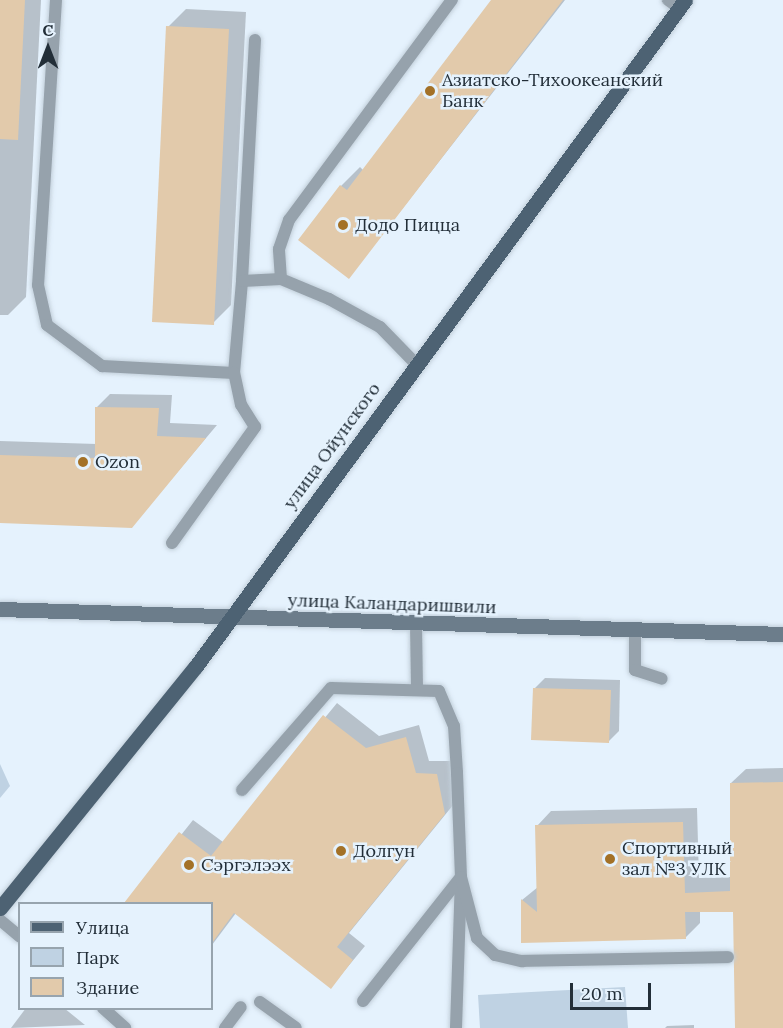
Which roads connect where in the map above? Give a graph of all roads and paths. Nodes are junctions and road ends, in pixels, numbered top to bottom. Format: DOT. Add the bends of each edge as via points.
graph roads {
  1 [pos="56,0"];
  2 [pos="453,0"];
  3 [pos="677,3"];
  4 [pos="255,40"];
  5 [pos="281,279"];
  6 [pos="242,281"];
  7 [pos="416,364"];
  8 [pos="234,373"];
  9 [pos="172,543"];
  10 [pos="0,609"];
  11 [pos="228,619"];
  12 [pos="416,624"];
  13 [pos="635,632"];
  14 [pos="783,634"];
  15 [pos="662,679"];
  16 [pos="417,687"];
  17 [pos="242,790"];
  18 [pos="461,877"];
  19 [pos="0,908"];
  20 [pos="0,920"];
  21 [pos="18,935"];
  22 [pos="728,957"];
  23 [pos="363,1001"];
  24 [pos="260,1002"];
  25 [pos="241,1007"];
  26 [pos="105,1010"];
  27 [pos="125,1028"];
  28 [pos="225,1028"];
  29 [pos="296,1028"];
  30 [pos="456,1028"];
  1 -- 8 [label="lane" via="38,285 47,325 102,366"];
  2 -- 5 [label="lane" via="289,220 279,249"];
  3 -- 7 [label="main road, улица Ойунского"];
  4 -- 6 [label="lane"];
  5 -- 6 [label="lane"];
  5 -- 7 [label="lane" via="380,327"];
  6 -- 8 [label="lane"];
  7 -- 11 [label="main road, улица Ойунского"];
  8 -- 9 [label="lane" via="241,405 255,427"];
  10 -- 11 [label="street, улица Каландаришвили"];
  11 -- 12 [label="street, улица Каландаришвили"];
  11 -- 19 [label="main road, улица Ойунского"];
  12 -- 13 [label="street, улица Каландаришвили"];
  12 -- 16 [label="lane"];
  13 -- 14 [label="street, улица Каландаришвили"];
  13 -- 15 [label="lane" via="635,670"];
  16 -- 17 [label="lane" via="331,688"];
  16 -- 18 [label="lane" via="438,691 454,726"];
  18 -- 22 [label="lane" via="477,938 495,955 522,961"];
  18 -- 23 [label="lane"];
  18 -- 30 [label="lane"];
  20 -- 21 [label="lane"];
  24 -- 29 [label="lane"];
  25 -- 28 [label="lane"];
  26 -- 27 [label="lane"];
}
